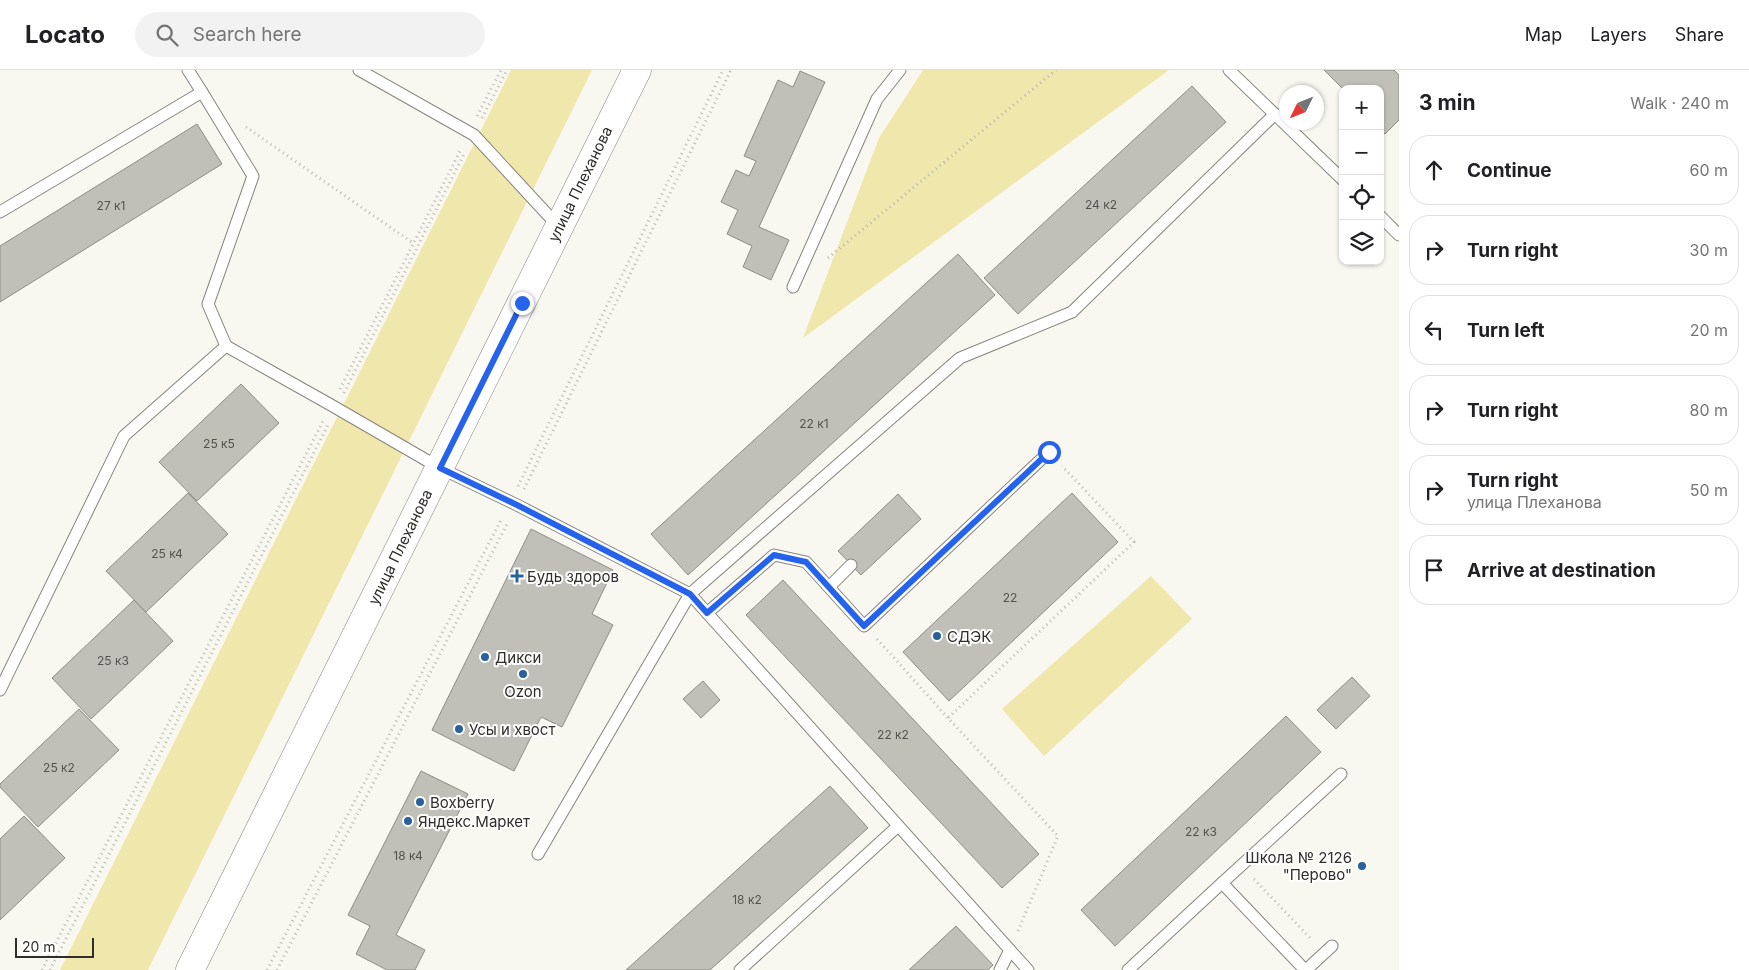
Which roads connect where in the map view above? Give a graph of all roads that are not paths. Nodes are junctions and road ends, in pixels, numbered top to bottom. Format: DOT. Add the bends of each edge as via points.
graph roads {
  1 [pos="188,70"];
  2 [pos="359,70"];
  3 [pos="636,70"];
  4 [pos="900,70"];
  5 [pos="1229,70"];
  6 [pos="202,92"];
  7 [pos="1275,114"];
  8 [pos="1339,176"];
  9 [pos="0,212"];
  10 [pos="1384,220"];
  11 [pos="559,227"];
  12 [pos="1399,235"];
  13 [pos="793,287"];
  14 [pos="226,346"];
  15 [pos="1049,452"];
  16 [pos="440,468"];
  17 [pos="851,565"];
  18 [pos="829,587"];
  19 [pos="690,594"];
  20 [pos="707,613"];
  21 [pos="0,690"];
  22 [pos="1341,774"];
  23 [pos="898,826"];
  24 [pos="538,854"];
  25 [pos="1222,882"];
  26 [pos="1328,949"];
  27 [pos="1010,950"];
  28 [pos="190,970"];
  29 [pos="740,970"];
  30 [pos="1000,970"];
  31 [pos="1028,970"];
  32 [pos="1128,970"];
  33 [pos="1305,970"];
  1 -- 6 [label="lane"];
  2 -- 11 [label="lane" via="471,133"];
  3 -- 11 [label="street, улица Плеханова"];
  4 -- 13 [label="lane" via="877,99"];
  5 -- 7 [label="lane"];
  6 -- 9 [label="lane"];
  6 -- 14 [label="lane" via="253,176 208,304"];
  7 -- 8 [label="lane"];
  7 -- 19 [label="lane" via="1072,312 960,358"];
  10 -- 12 [label="lane"];
  11 -- 16 [label="street, улица Плеханова"];
  14 -- 16 [label="lane"];
  14 -- 21 [label="lane" via="124,436"];
  15 -- 18 [label="lane" via="864,626"];
  16 -- 19 [label="lane"];
  16 -- 28 [label="street, улица Плеханова"];
  17 -- 18 [label="lane"];
  18 -- 20 [label="lane" via="806,562 774,555"];
  19 -- 20 [label="lane"];
  19 -- 24 [label="lane"];
  20 -- 23 [label="lane"];
  22 -- 25 [label="lane"];
  23 -- 27 [label="lane"];
  23 -- 29 [label="lane"];
  25 -- 32 [label="lane"];
  25 -- 33 [label="lane"];
  26 -- 33 [label="lane"];
  27 -- 30 [label="lane"];
  27 -- 31 [label="lane"];
}
